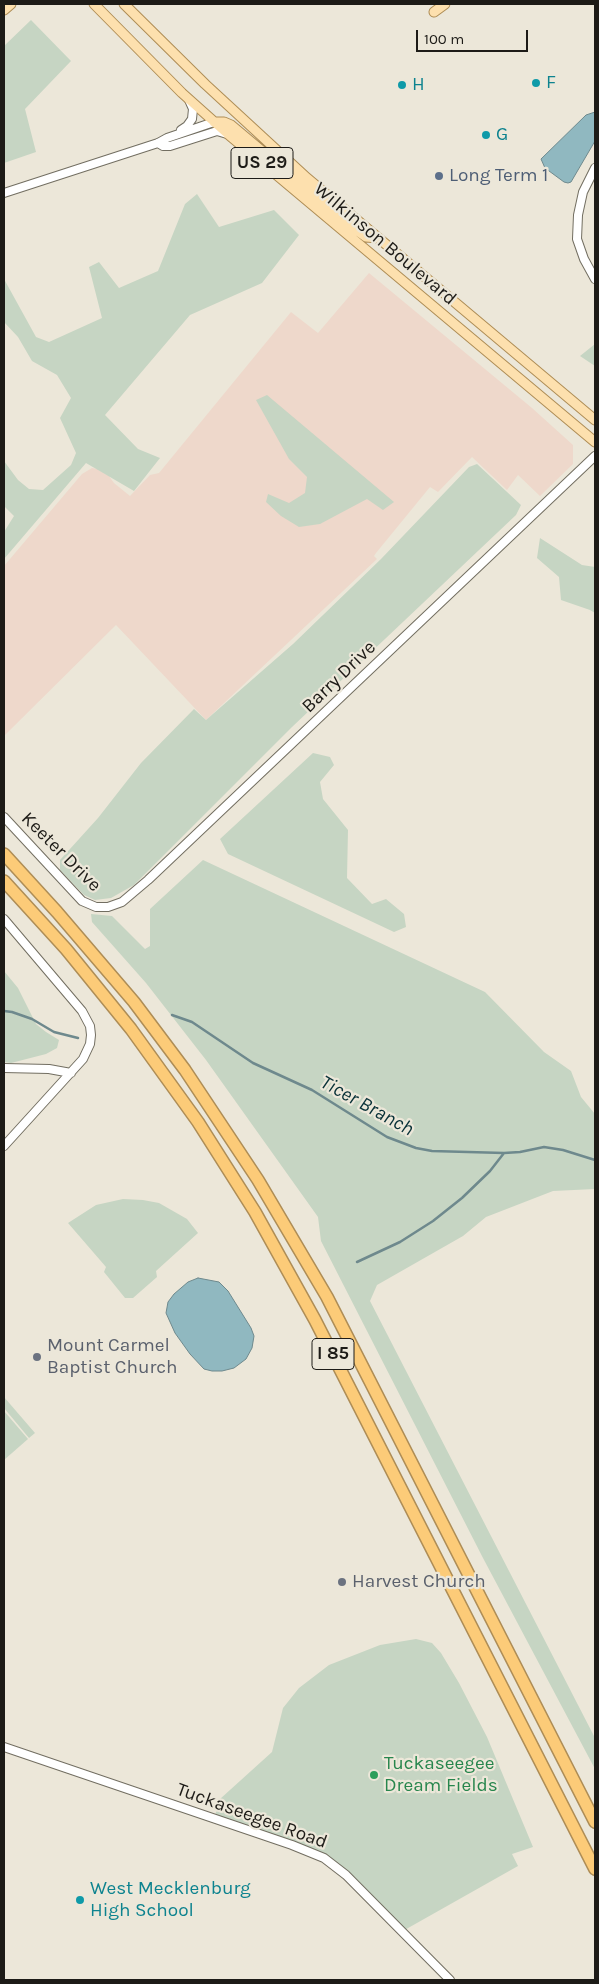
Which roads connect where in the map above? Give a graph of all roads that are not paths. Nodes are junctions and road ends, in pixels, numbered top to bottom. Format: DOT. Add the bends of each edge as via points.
graph roads {
  1 [pos="10,4"];
  2 [pos="94,4"];
  3 [pos="446,4"];
  4 [pos="126,5"];
  5 [pos="4,10"];
  6 [pos="434,12"];
  7 [pos="186,97"];
  8 [pos="214,122"];
  9 [pos="229,135"];
  10 [pos="168,138"];
  11 [pos="158,143"];
  12 [pos="595,168"];
  13 [pos="4,193"];
  14 [pos="378,238"];
  15 [pos="595,279"];
  16 [pos="581,408"];
  17 [pos="595,414"];
  18 [pos="595,420"];
  19 [pos="595,442"];
  20 [pos="595,456"];
  21 [pos="4,817"];
  22 [pos="4,854"];
  23 [pos="4,881"];
  24 [pos="96,907"];
  25 [pos="4,919"];
  26 [pos="4,1068"];
  27 [pos="71,1073"];
  28 [pos="4,1146"];
  29 [pos="4,1747"];
  30 [pos="595,1822"];
  31 [pos="595,1869"];
  32 [pos="446,1979"];
  1 -- 5 [label="main road"];
  2 -- 7 [label="main road, Wilkinson Boulevard / US 29"];
  3 -- 6 [label="main road"];
  4 -- 14 [label="main road, Wilkinson Boulevard / US 29" via="266,141"];
  7 -- 8 [label="main road, Wilkinson Boulevard / US 29"];
  7 -- 10 [label="street" via="193,106 191,121"];
  8 -- 9 [label="main road, Wilkinson Boulevard / US 29"];
  8 -- 10 [label="street"];
  8 -- 14 [label="main road" via="231,126 356,230 366,237"];
  9 -- 11 [label="street" via="217,131 170,146"];
  9 -- 19 [label="main road, Wilkinson Boulevard / US 29"];
  10 -- 11 [label="street"];
  11 -- 13 [label="street"];
  12 -- 15 [label="street" via="583,192 577,239"];
  14 -- 16 [label="main road, Wilkinson Boulevard / US 29"];
  16 -- 17 [label="main road"];
  16 -- 18 [label="main road, Wilkinson Boulevard / US 29"];
  20 -- 24 [label="street, Barry Drive" via="148,880 122,902"];
  21 -- 24 [label="street, Keeter Drive" via="82,901"];
  22 -- 30 [label="highway, I 85" via="134,1002 185,1070 268,1195 326,1297"];
  23 -- 31 [label="highway, I 85" via="66,949 146,1050 198,1122 255,1212 315,1320"];
  25 -- 27 [label="street" via="87,1019 90,1044"];
  26 -- 27 [label="street"];
  27 -- 28 [label="street"];
  29 -- 32 [label="street, Tuckaseegee Road" via="324,1858 346,1875"];
}
